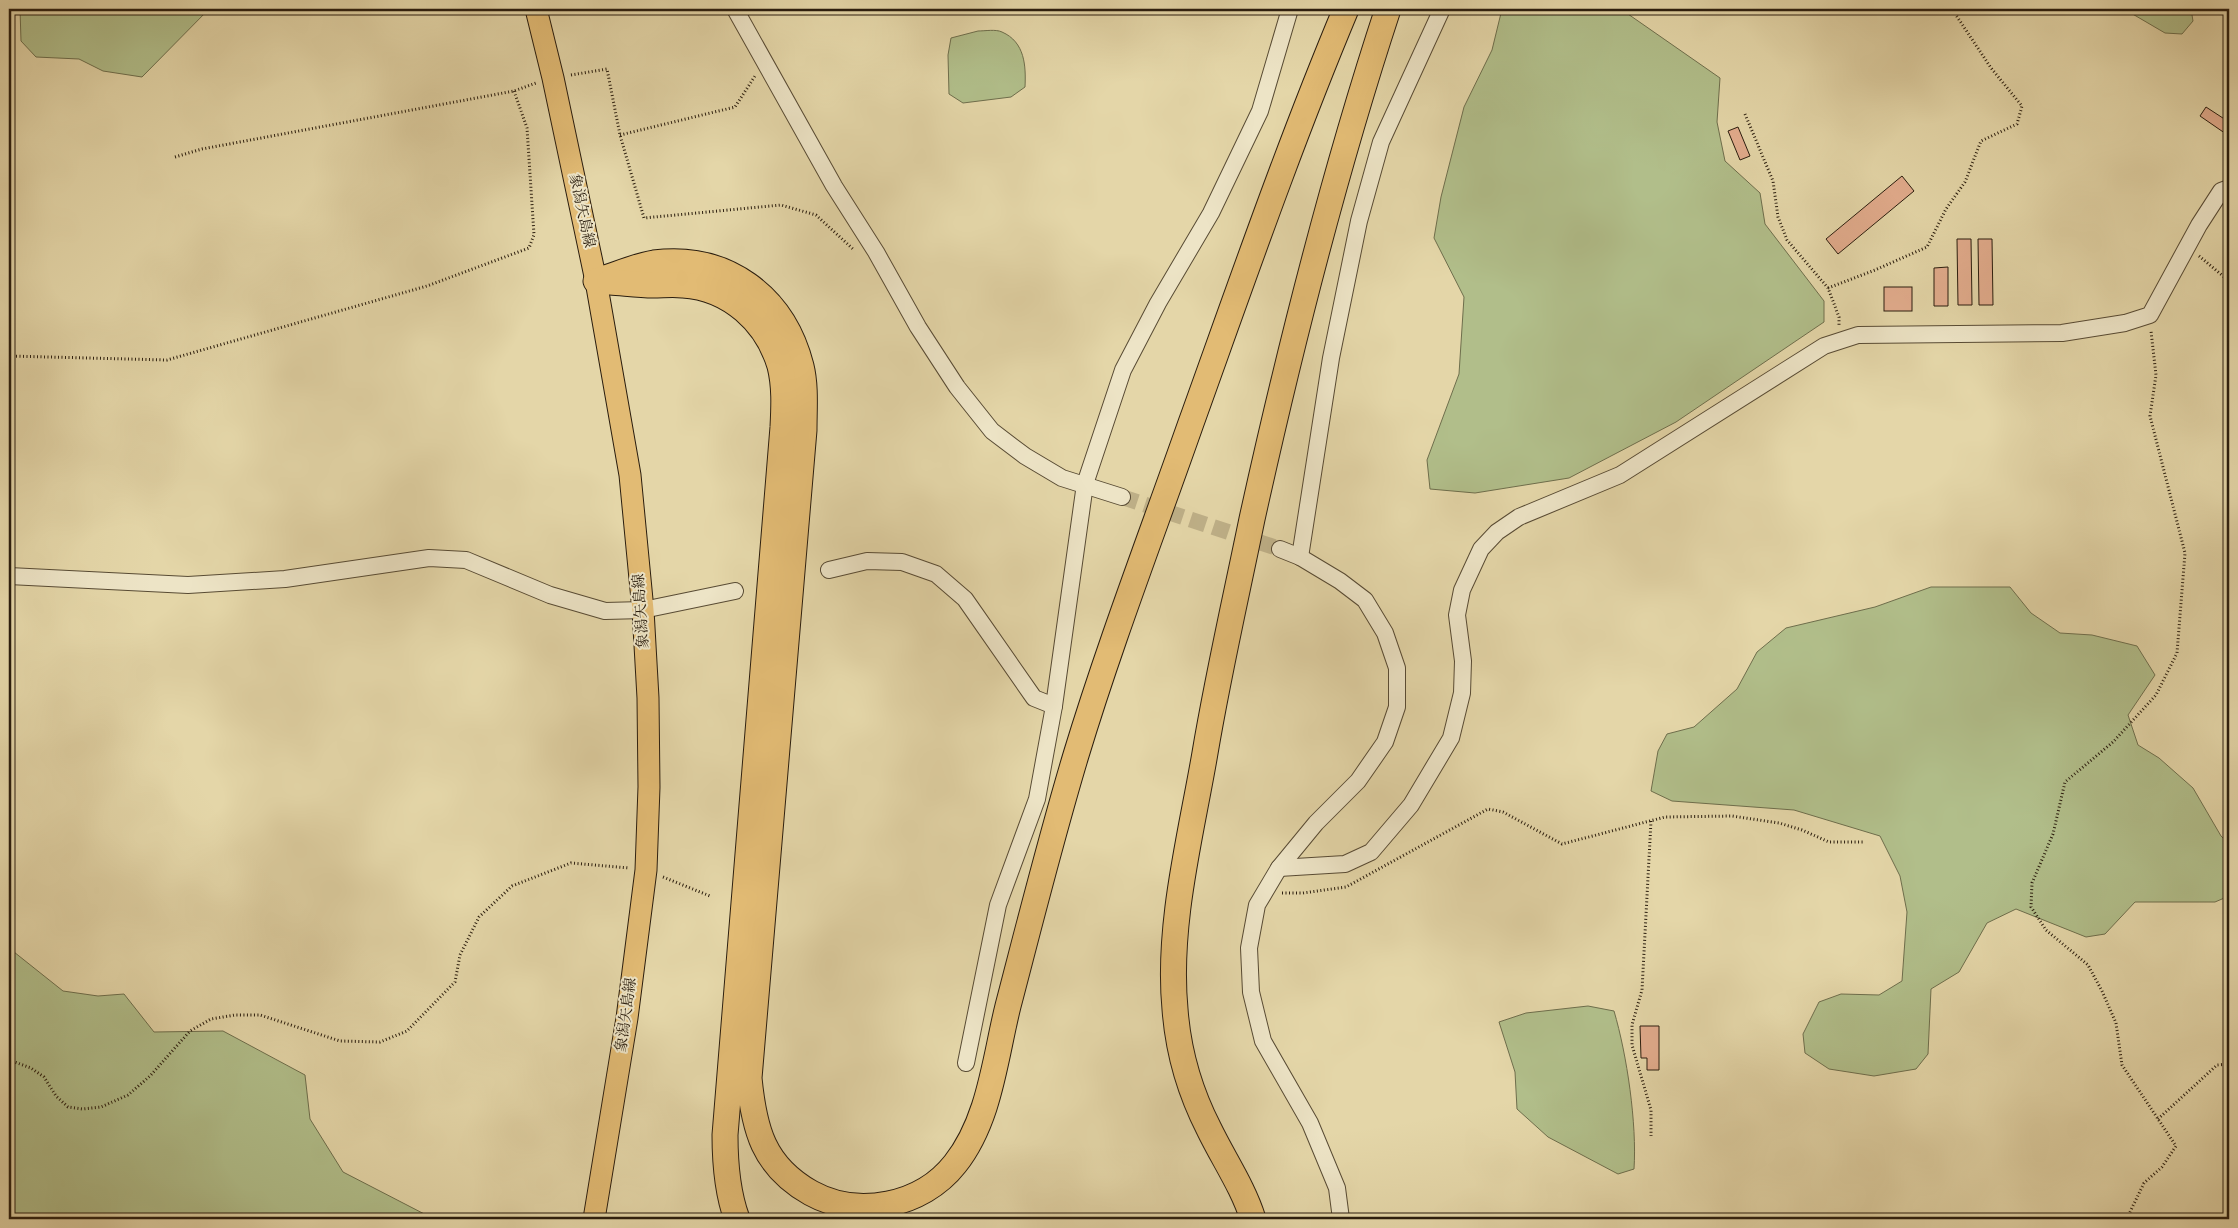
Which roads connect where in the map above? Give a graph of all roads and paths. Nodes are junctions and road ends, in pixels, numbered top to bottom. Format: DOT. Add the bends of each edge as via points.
graph roads {
  1 [pos="536,9"];
  2 [pos="735,9"];
  3 [pos="1290,9"];
  4 [pos="1346,9"];
  5 [pos="1388,9"];
  6 [pos="1442,9"];
  7 [pos="1952,9"];
  8 [pos="764,61"];
  9 [pos="553,78"];
  10 [pos="514,91"];
  11 [pos="1745,114"];
  12 [pos="620,135"];
  13 [pos="175,157"];
  14 [pos="2229,188"];
  15 [pos="2187,246"];
  16 [pos="856,252"];
  17 [pos="2229,281"];
  18 [pos="596,282"];
  19 [pos="1828,288"];
  20 [pos="2150,315"];
  21 [pos="1840,341"];
  22 [pos="9,356"];
  23 [pos="1085,484"];
  24 [pos="1122,497"];
  25 [pos="1280,549"];
  26 [pos="1300,557"];
  27 [pos="829,570"];
  28 [pos="9,576"];
  29 [pos="735,591"];
  30 [pos="643,610"];
  31 [pos="1054,706"];
  32 [pos="1651,821"];
  33 [pos="1865,842"];
  34 [pos="1279,868"];
  35 [pos="646,870"];
  36 [pos="1264,893"];
  37 [pos="710,896"];
  38 [pos="9,1060"];
  39 [pos="966,1063"];
  40 [pos="2229,1064"];
  41 [pos="2158,1119"];
  42 [pos="1651,1136"];
  43 [pos="594,1219"];
  44 [pos="737,1219"];
  45 [pos="1253,1219"];
  46 [pos="1341,1219"];
  47 [pos="2129,1219"];
  1 -- 9 [label="main road, 象潟矢島線"];
  2 -- 8 [label="street"];
  3 -- 23 [label="street" via="1260,111 1211,213 1123,370"];
  4 -- 18 [label="highway" via="1307,101 1077,751 1044,867 986,1100 972,1138 954,1165 934,1185 910,1198 881,1206 850,1205 821,1198 796,1184 778,1167 761,1141 753,1114 749,1078 804,430 801,367 792,339 777,312 759,292 736,276 710,266 684,262 652,264"];
  5 -- 45 [label="highway" via="1357,102 1303,297 1216,687 1176,927 1174,1001 1182,1054 1193,1093 1242,1189"];
  6 -- 26 [label="street" via="1381,142 1360,221 1331,358"];
  7 -- 19 [label="path" via="1991,68 2022,106 2016,124 1981,141 1965,182 1927,247"];
  8 -- 12 [label="path" via="735,107"];
  8 -- 23 [label="street" via="834,186 957,387 992,431 1062,478"];
  9 -- 10 [label="path"];
  9 -- 12 [label="path" via="607,69"];
  9 -- 18 [label="main road, 象潟矢島線"];
  10 -- 13 [label="path" via="202,149"];
  10 -- 22 [label="path" via="527,128 534,235 529,248 427,286 167,360"];
  11 -- 19 [label="path" via="1773,180 1778,217 1787,240"];
  12 -- 16 [label="path" via="644,218 781,205 816,215"];
  14 -- 15 [label="street" via="2221,191"];
  15 -- 17 [label="path"];
  15 -- 20 [label="street"];
  18 -- 30 [label="main road, 象潟矢島線" via="630,475"];
  18 -- 44 [label="highway" via="684,285 712,291 736,302 756,320 771,343 780,367 783,427 725,1135 725,1169"];
  19 -- 21 [label="path" via="1839,317"];
  20 -- 21 [label="street" via="2125,323 2062,333 1858,335"];
  20 -- 41 [label="path" via="2156,376 2150,416 2185,553 2177,653 2156,695 2113,742 2065,782 2052,834 2032,883 2031,907 2046,930 2088,965 2116,1023 2122,1065"];
  21 -- 34 [label="street" via="1824,346 1620,475 1519,517 1497,532 1480,549 1462,590 1457,615 1462,693 1451,738 1411,806 1371,852 1345,864"];
  23 -- 24 [label="street"];
  23 -- 31 [label="street"];
  25 -- 26 [label="street"];
  26 -- 34 [label="street" via="1365,600 1385,632 1397,668 1397,707 1385,742 1358,782 1316,823"];
  27 -- 31 [label="street" via="867,561 902,562 936,574 965,599 1034,698"];
  28 -- 30 [label="street" via="188,585 285,579 430,558 466,560 550,595 605,611"];
  29 -- 30 [label="street"];
  30 -- 35 [label="main road, 象潟矢島線" via="648,698"];
  31 -- 39 [label="street" via="1037,799 998,905"];
  32 -- 33 [label="path" via="1665,817 1732,816 1779,823 1829,842"];
  32 -- 36 [label="path" via="1562,844 1503,812 1488,809 1346,887 1303,893"];
  32 -- 42 [label="path" via="1642,990 1632,1025 1632,1045 1651,1110"];
  34 -- 36 [label="street"];
  35 -- 37 [label="path"];
  35 -- 38 [label="path" via="572,863 512,886 479,917 460,955 455,982 407,1031 380,1042 340,1042 260,1015 235,1015 211,1020 190,1031 150,1076 128,1095 101,1107 82,1109 68,1107 44,1077"];
  35 -- 43 [label="main road, 象潟矢島線" via="628,1018"];
  36 -- 46 [label="street" via="1257,905 1249,948 1251,992 1263,1041 1310,1123 1337,1188"];
  40 -- 41 [label="path" via="2217,1065"];
  41 -- 47 [label="path" via="2176,1146 2162,1167 2144,1183"];
}
